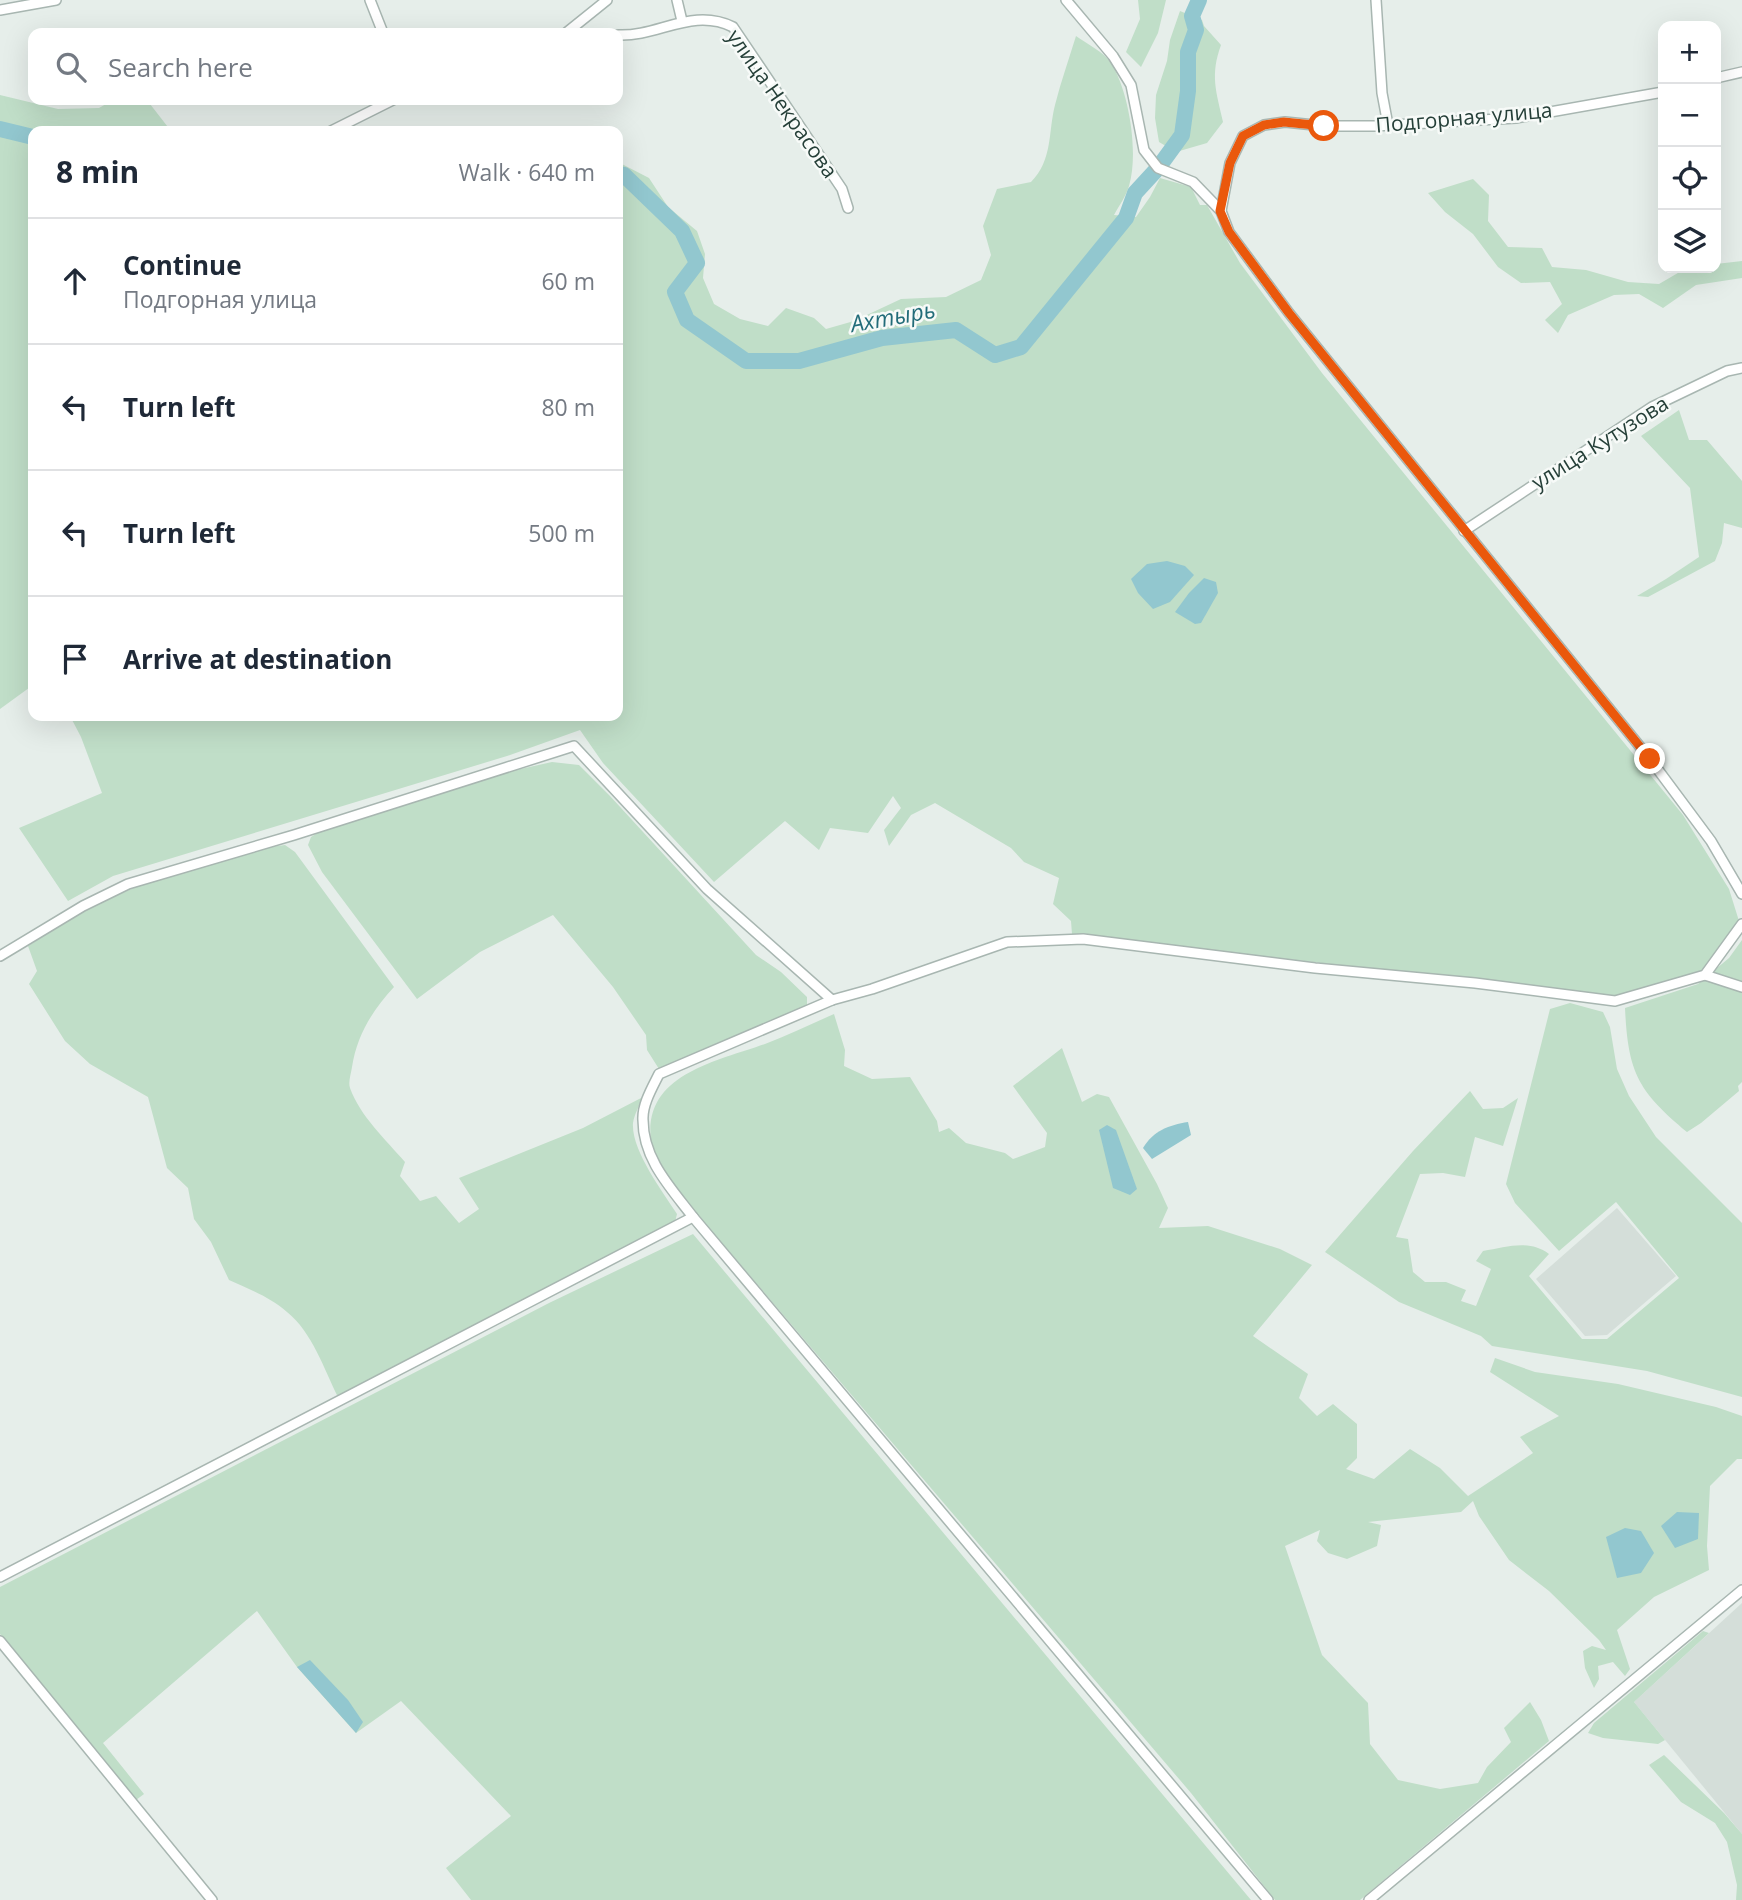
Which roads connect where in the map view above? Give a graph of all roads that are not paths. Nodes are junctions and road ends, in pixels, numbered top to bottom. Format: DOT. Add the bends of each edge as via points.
graph roads {
  1 [pos="56,0"];
  2 [pos="370,0"];
  3 [pos="607,0"];
  4 [pos="677,0"];
  5 [pos="1066,0"];
  6 [pos="1376,0"];
  7 [pos="0,10"];
  8 [pos="682,21"];
  9 [pos="381,28"];
  10 [pos="573,28"];
  11 [pos="623,35"];
  12 [pos="1742,72"];
  13 [pos="1721,77"];
  14 [pos="1658,93"];
  15 [pos="383,105"];
  16 [pos="1388,125"];
  17 [pos="341,126"];
  18 [pos="848,208"];
  19 [pos="1220,211"];
  20 [pos="1742,368"];
  21 [pos="1464,531"];
  22 [pos="1742,894"];
  23 [pos="1742,924"];
  24 [pos="0,956"];
  25 [pos="1705,975"];
  26 [pos="1742,987"];
  27 [pos="832,1000"];
  28 [pos="692,1217"];
  29 [pos="0,1577"];
  30 [pos="1742,1590"];
  31 [pos="0,1641"];
  32 [pos="212,1900"];
  33 [pos="1268,1900"];
  34 [pos="1369,1900"];
  1 -- 7 [label="street"];
  2 -- 9 [label="street"];
  3 -- 10 [label="street"];
  4 -- 8 [label="street"];
  5 -- 19 [label="street" via="1114,56 1131,85 1144,150 1158,168 1193,182"];
  6 -- 16 [label="street"];
  8 -- 11 [label="street, улица Некрасова"];
  8 -- 18 [label="street, улица Некрасова" via="720,21 733,27 842,189"];
  12 -- 13 [label="street"];
  14 -- 16 [label="street, Подгорная улица" via="1516,118"];
  15 -- 17 [label="street"];
  16 -- 19 [label="street, Подгорная улица" via="1264,125 1243,136 1230,163"];
  19 -- 21 [label="street" via="1252,265"];
  20 -- 21 [label="street, улица Кутузова" via="1652,407"];
  21 -- 22 [label="street" via="1650,759 1711,841"];
  23 -- 25 [label="street"];
  24 -- 27 [label="street" via="128,884 574,746 707,889"];
  25 -- 26 [label="street"];
  25 -- 27 [label="street" via="1615,1001 1083,939 1007,942"];
  27 -- 28 [label="street" via="659,1074 642,1119 649,1155"];
  28 -- 29 [label="street"];
  28 -- 33 [label="street"];
  30 -- 34 [label="street"];
  31 -- 32 [label="street"];
}
